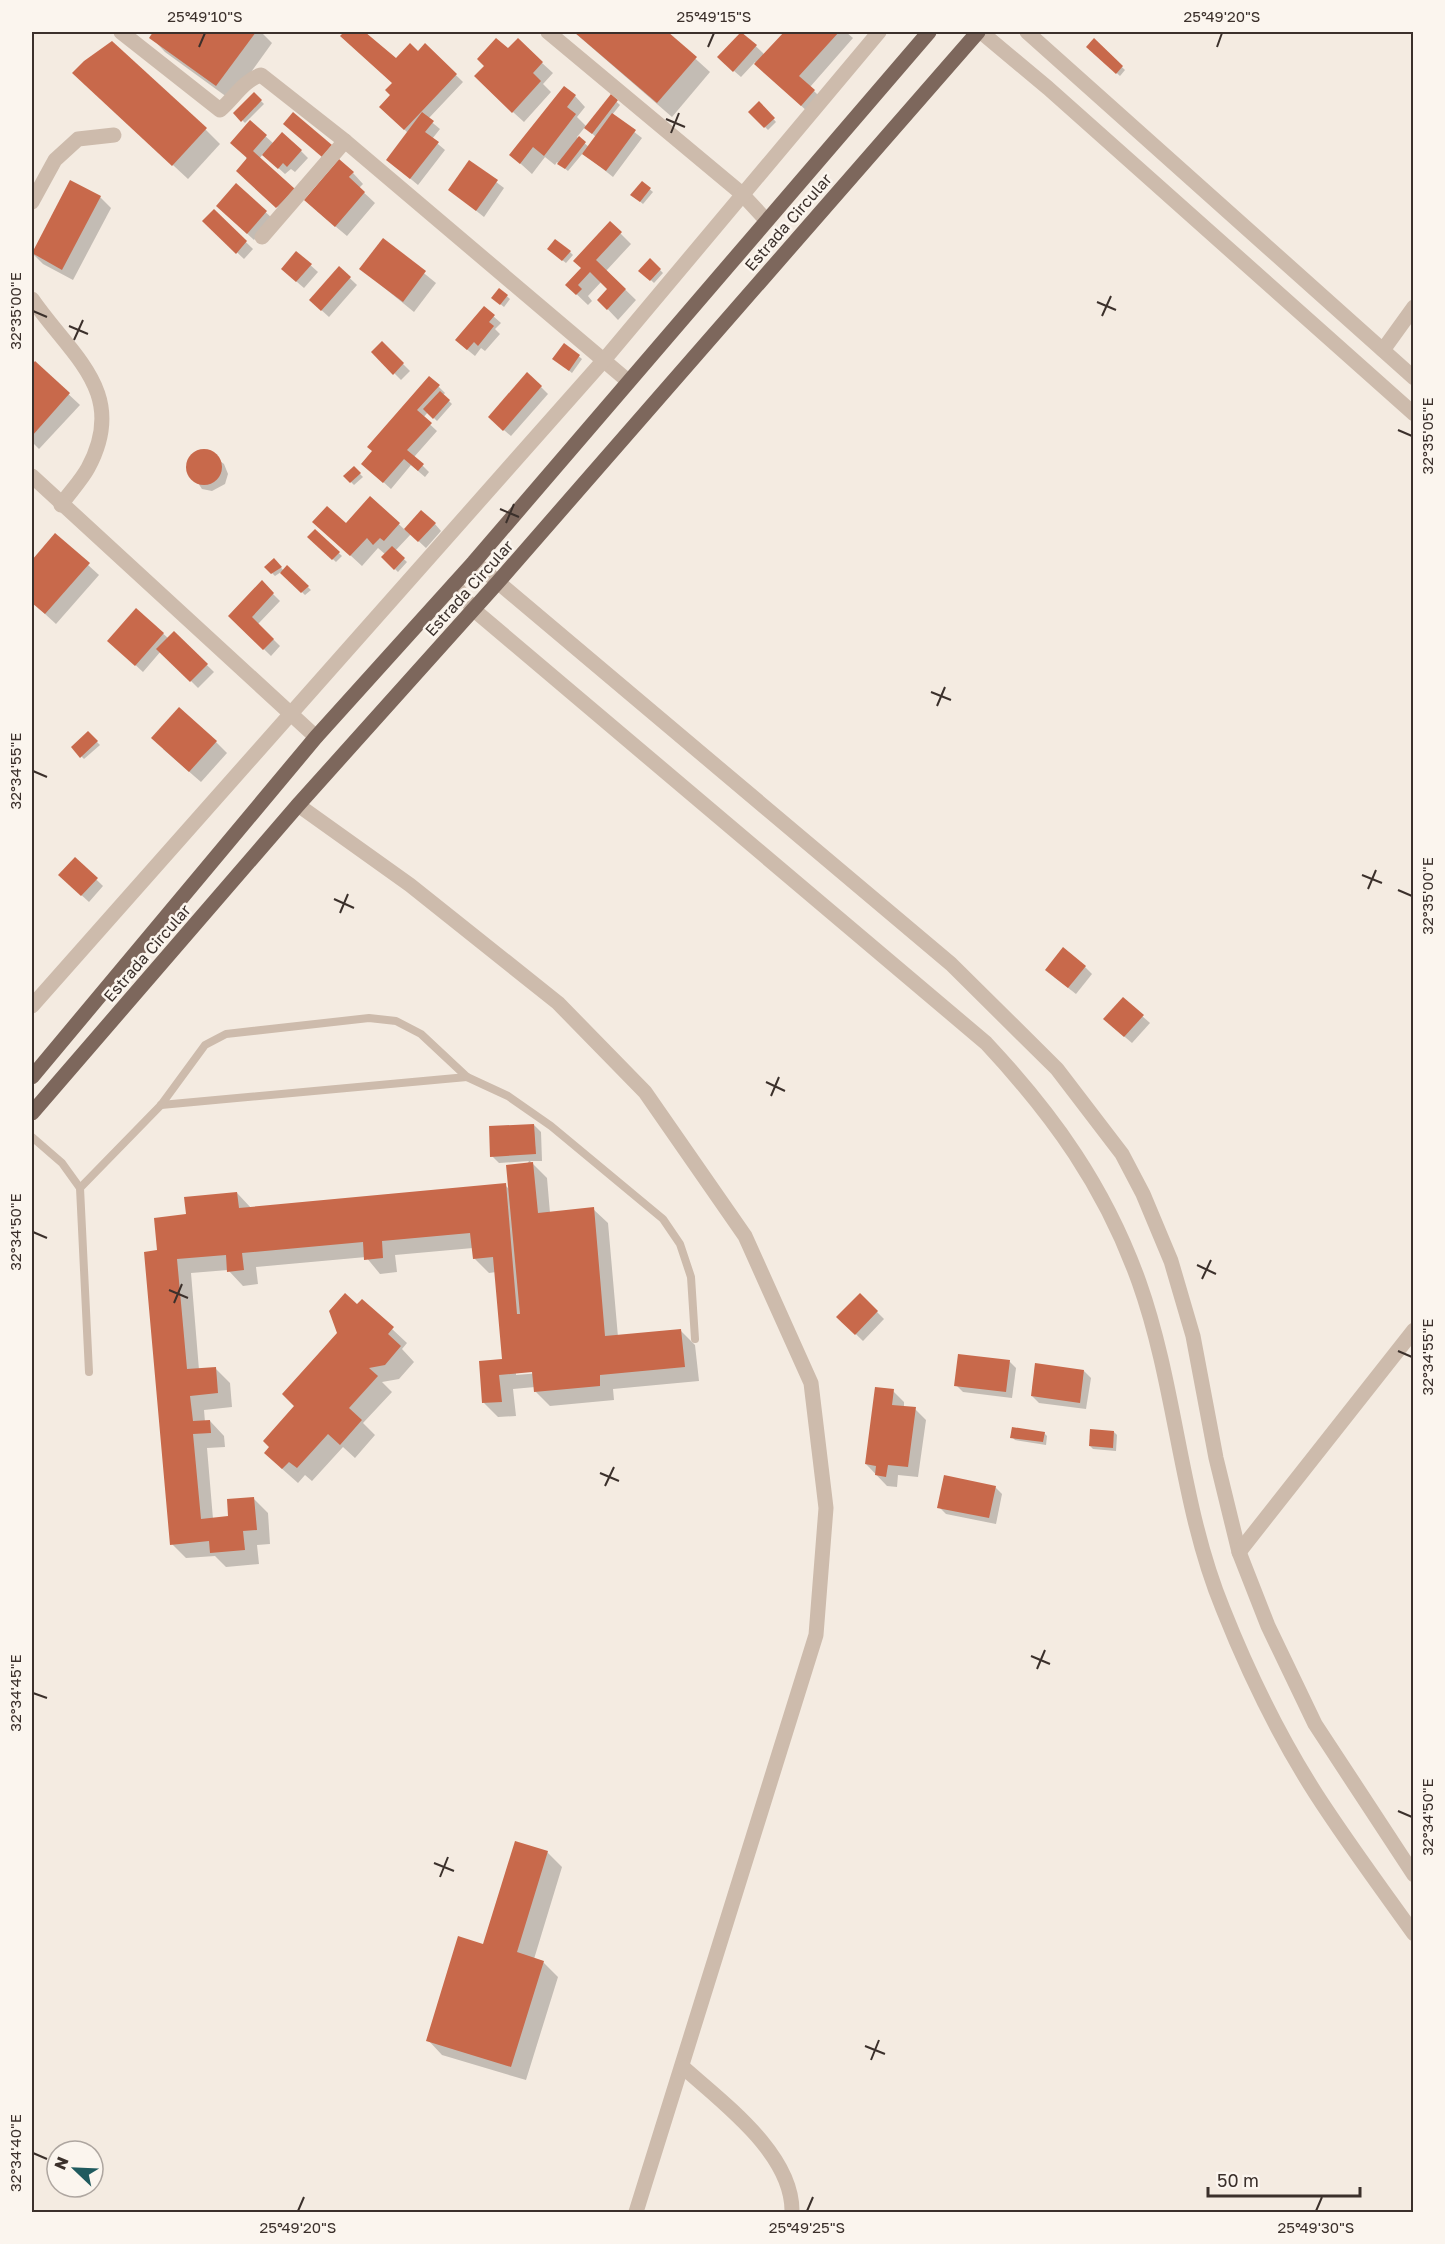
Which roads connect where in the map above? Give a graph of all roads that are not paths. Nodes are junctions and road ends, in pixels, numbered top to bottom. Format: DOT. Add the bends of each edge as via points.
graph roads {
  1 [pos="121,32"];
  2 [pos="548,32"];
  3 [pos="879,32"];
  4 [pos="928,32"];
  5 [pos="980,32"];
  6 [pos="1027,32"];
  7 [pos="114,135"];
  8 [pos="345,141"];
  9 [pos="741,193"];
  10 [pos="32,202"];
  11 [pos="766,220"];
  12 [pos="262,237"];
  13 [pos="32,298"];
  14 [pos="1413,307"];
  15 [pos="1383,350"];
  16 [pos="604,360"];
  17 [pos="1413,378"];
  18 [pos="628,381"];
  19 [pos="1413,414"];
  20 [pos="32,476"];
  21 [pos="60,505"];
  22 [pos="474,562"];
  23 [pos="498,582"];
  24 [pos="454,584"];
  25 [pos="474,610"];
  26 [pos="290,713"];
  27 [pos="316,736"];
  28 [pos="298,805"];
  29 [pos="32,1006"];
  30 [pos="32,1077"];
  31 [pos="467,1077"];
  32 [pos="161,1106"];
  33 [pos="32,1113"];
  34 [pos="32,1137"];
  35 [pos="80,1188"];
  36 [pos="1413,1330"];
  37 [pos="695,1339"];
  38 [pos="89,1372"];
  39 [pos="1239,1552"];
  40 [pos="1413,1875"];
  41 [pos="1413,1934"];
  42 [pos="684,2068"];
  43 [pos="636,2212"];
  44 [pos="792,2212"];
  1 -- 8 [label="street" via="220,110 249,79 261,75"];
  2 -- 9 [label="street"];
  3 -- 9 [label="street"];
  4 -- 11 [label="main road"];
  5 -- 19 [label="street"];
  5 -- 23 [label="main road, Estrada Circular"];
  6 -- 15 [label="street"];
  7 -- 10 [label="street" via="78,140 55,160"];
  8 -- 12 [label="street"];
  8 -- 16 [label="street"];
  9 -- 11 [label="street"];
  9 -- 16 [label="street"];
  11 -- 18 [label="main road"];
  13 -- 21 [label="street" via="83,364 100,394 104,417 100,442 87,469"];
  14 -- 15 [label="street"];
  15 -- 17 [label="street"];
  16 -- 18 [label="street"];
  16 -- 26 [label="street"];
  18 -- 22 [label="main road"];
  20 -- 21 [label="street"];
  21 -- 26 [label="street"];
  22 -- 23 [label="street"];
  22 -- 24 [label="main road"];
  23 -- 25 [label="main road, Estrada Circular"];
  23 -- 39 [label="street" via="951,964 1057,1069 1115,1144 1143,1194 1171,1261 1193,1336"];
  24 -- 25 [label="street"];
  24 -- 27 [label="main road"];
  25 -- 28 [label="main road, Estrada Circular"];
  25 -- 41 [label="street" via="986,1043 1036,1097 1079,1158 1113,1218 1140,1284 1202,1547 1227,1619 1273,1718 1315,1793"];
  26 -- 27 [label="street"];
  26 -- 29 [label="street"];
  27 -- 30 [label="main road"];
  28 -- 33 [label="main road, Estrada Circular"];
  28 -- 42 [label="street" via="411,885 558,1003 645,1092 745,1236 811,1383 826,1508 816,1635"];
  31 -- 32 [label="lane"];
  31 -- 32 [label="lane" via="421,1034 396,1021 369,1018 226,1034 205,1045"];
  31 -- 37 [label="lane" via="508,1096 551,1125 663,1219 680,1244 691,1277"];
  32 -- 35 [label="lane"];
  34 -- 35 [label="lane" via="62,1163"];
  35 -- 38 [label="lane"];
  36 -- 39 [label="street"];
  39 -- 40 [label="street" via="1268,1626 1315,1724"];
  42 -- 43 [label="street"];
  42 -- 44 [label="street" via="764,2143 784,2177"];
}
